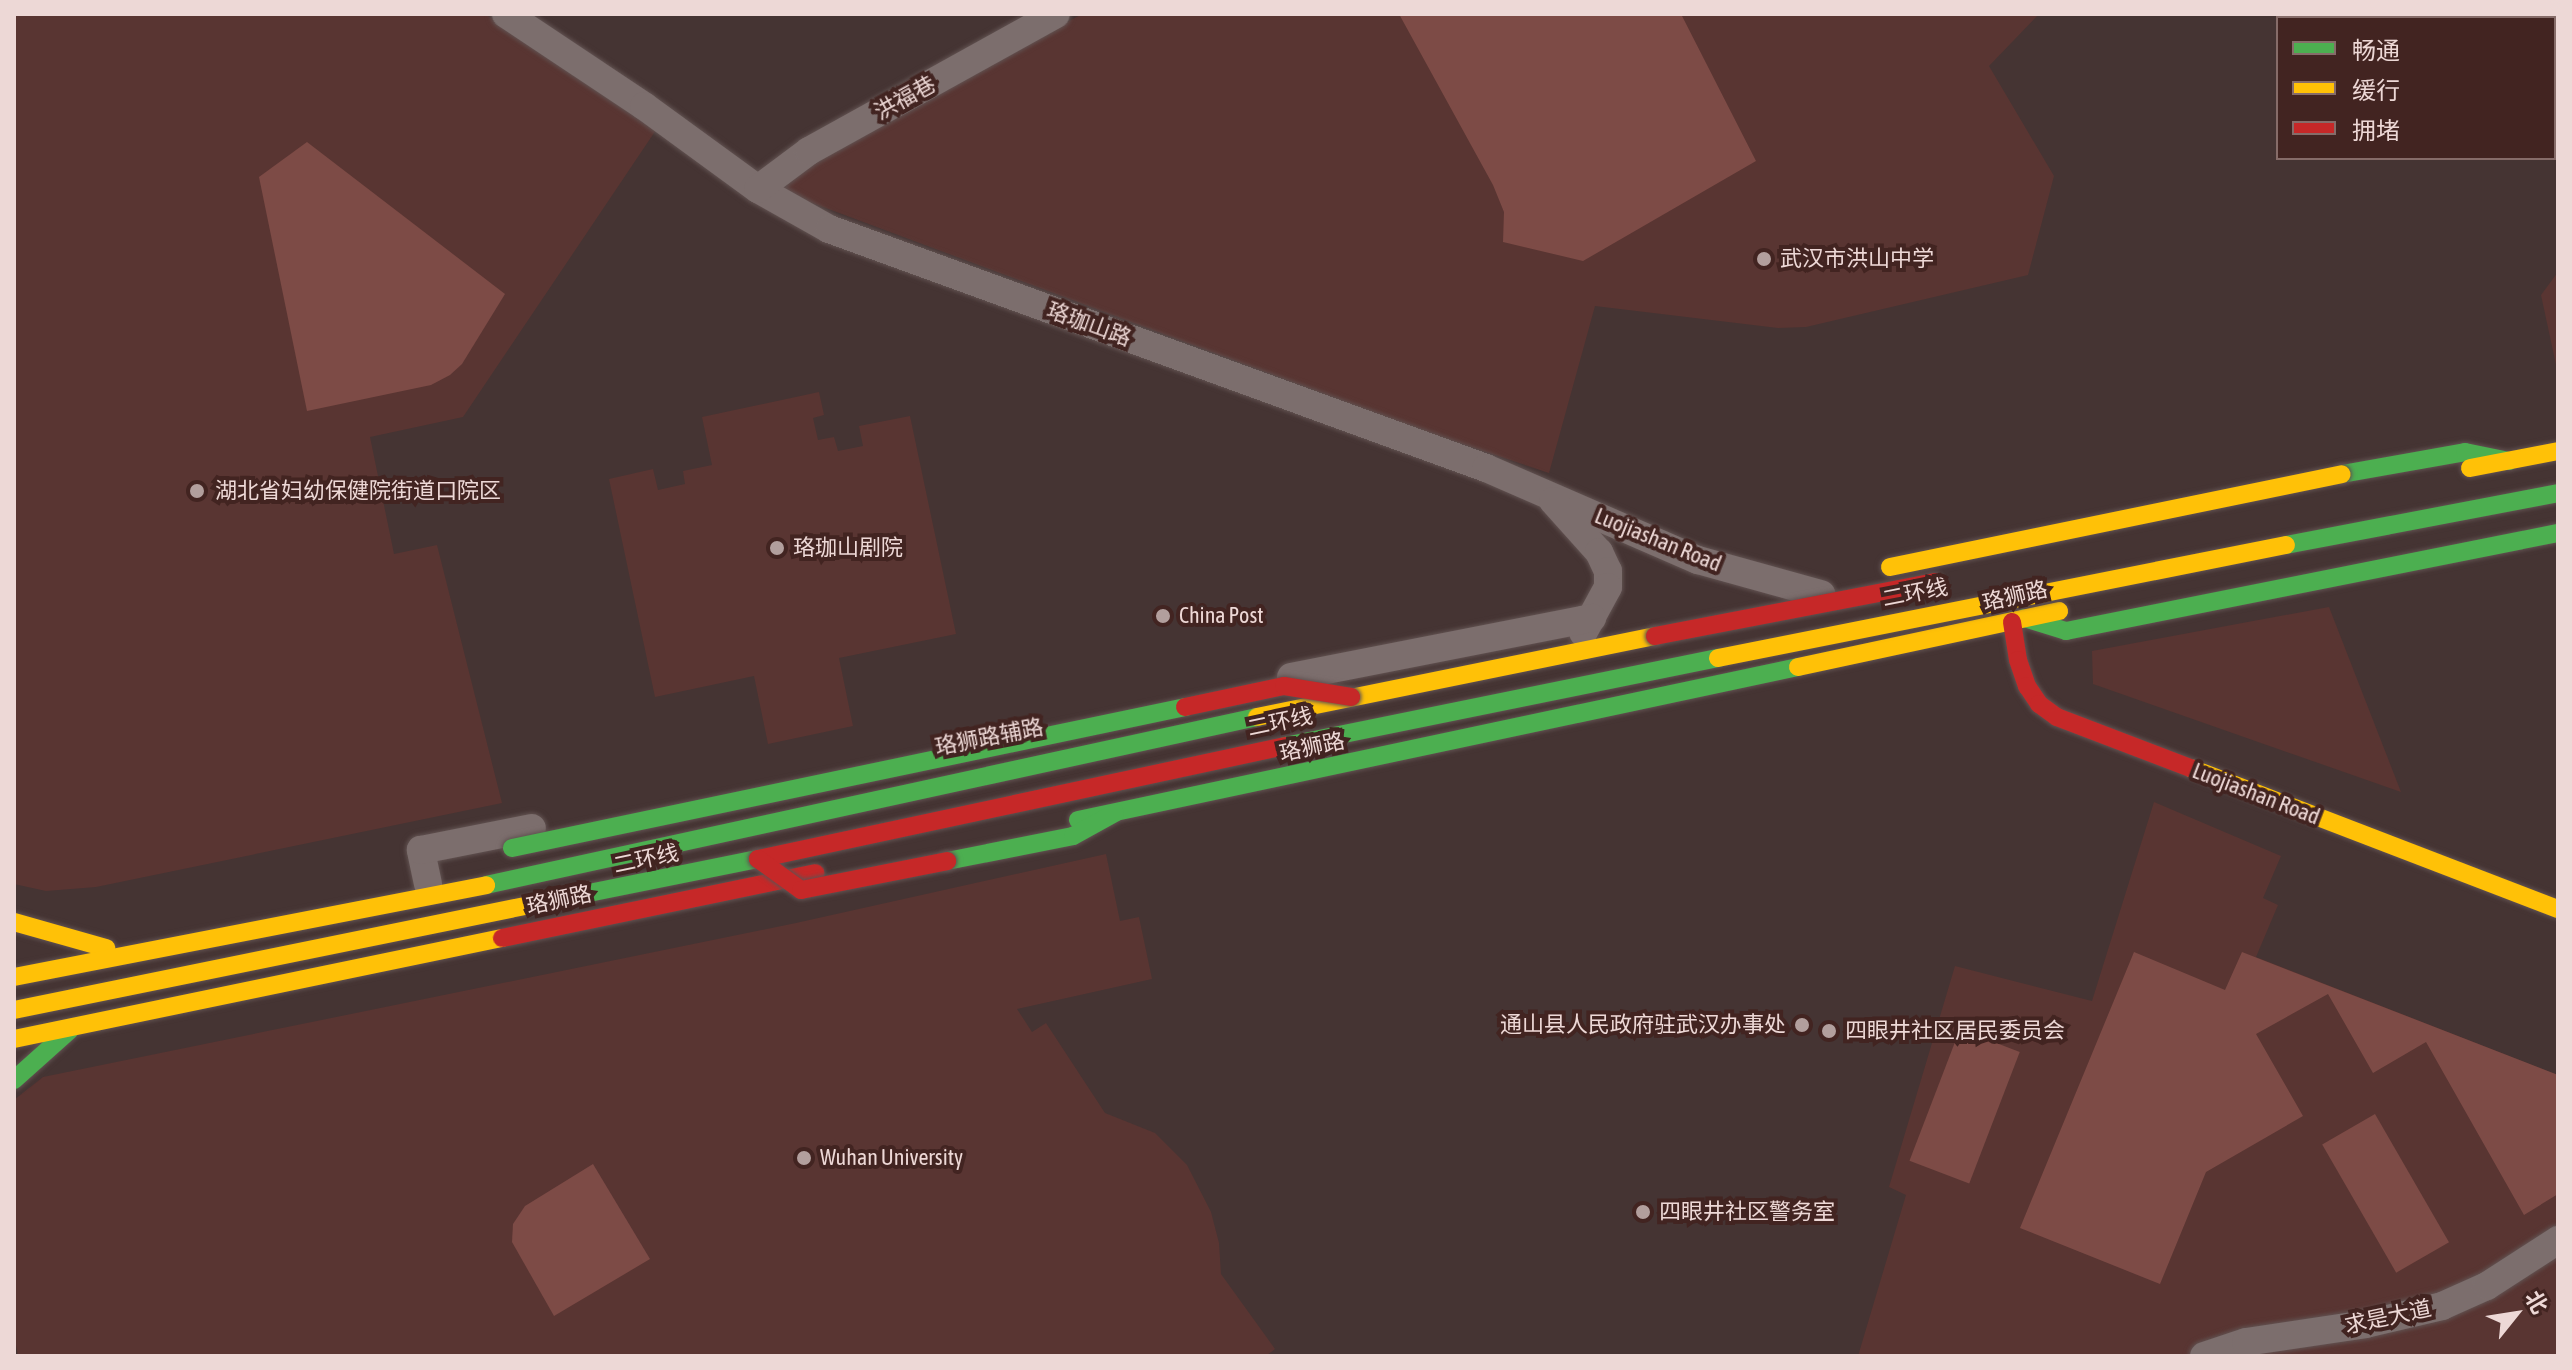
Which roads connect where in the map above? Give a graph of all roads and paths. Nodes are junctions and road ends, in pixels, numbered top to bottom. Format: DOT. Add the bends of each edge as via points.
graph roads {
  1 [pos="506,14"];
  2 [pos="1056,14"];
  3 [pos="758,189"];
  4 [pos="2558,451"];
  5 [pos="2509,461"];
  6 [pos="2558,464"];
  7 [pos="2458,482"];
  8 [pos="1544,492"];
  9 [pos="2558,493"];
  10 [pos="2558,516"];
  11 [pos="2558,533"];
  12 [pos="1876,570"];
  13 [pos="2233,578"];
  14 [pos="1949,580"];
  15 [pos="1825,587"];
  16 [pos="1751,596"];
  17 [pos="1720,602"];
  18 [pos="2084,606"];
  19 [pos="2018,620"];
  20 [pos="1586,629"];
  21 [pos="1655,636"];
  22 [pos="1351,697"];
  23 [pos="1115,813"];
  24 [pos="491,854"];
  25 [pos="758,859"];
  26 [pos="441,878"];
  27 [pos="2558,909"];
  28 [pos="14,922"];
  29 [pos="106,948"];
  30 [pos="14,965"];
  31 [pos="14,977"];
  32 [pos="14,1010"];
  33 [pos="75,1026"];
  34 [pos="14,1039"];
  35 [pos="14,1080"];
  36 [pos="2558,1240"];
  37 [pos="2299,1345"];
  38 [pos="2204,1356"];
  1 -- 3 [label="street, 珞珈山路"];
  2 -- 3 [label="street, 洪福巷" via="809,151"];
  3 -- 8 [label="street, 珞珈山路" via="829,229"];
  4 -- 5 [label="main road, 珞狮路"];
  5 -- 12 [label="main road, bridge" via="2465,452"];
  5 -- 15 [label="main road, 珞狮路"];
  6 -- 7 [label="main road"];
  8 -- 15 [label="street, Luojiashan Road" via="1698,560"];
  8 -- 20 [label="street, 珞珈山路" via="1607,566 1608,587"];
  9 -- 25 [label="main road, 二环线, bridge" via="1288,745"];
  10 -- 13 [label="main road"];
  11 -- 19 [label="main road" via="2066,631"];
  14 -- 21 [label="main road, 二环线, bridge"];
  15 -- 16 [label="main road"];
  15 -- 20 [label="main road, 珞狮路"];
  17 -- 21 [label="main road, bridge"];
  18 -- 19 [label="main road, 珞狮路"];
  19 -- 23 [label="main road, 珞狮路"];
  19 -- 27 [label="main road, Luojiashan Road" via="2018,660 2027,686 2057,717"];
  20 -- 26 [label="street, 珞狮路辅路" via="421,850"];
  21 -- 22 [label="main road, 二环线"];
  22 -- 24 [label="main road, bridge" via="1284,686"];
  22 -- 31 [label="main road, 二环线" via="452,892"];
  23 -- 25 [label="main road, bridge" via="1073,836 801,890"];
  23 -- 33 [label="main road, 珞狮路"];
  25 -- 32 [label="main road, 二环线"];
  26 -- 29 [label="main road"];
  28 -- 29 [label="main road"];
  29 -- 30 [label="main road"];
  33 -- 34 [label="main road, 珞狮路"];
  33 -- 35 [label="main road"];
  36 -- 37 [label="street, 求是大道" via="2487,1286 2442,1306"];
  37 -- 38 [label="street, 求是大道" via="2231,1346"];
}
